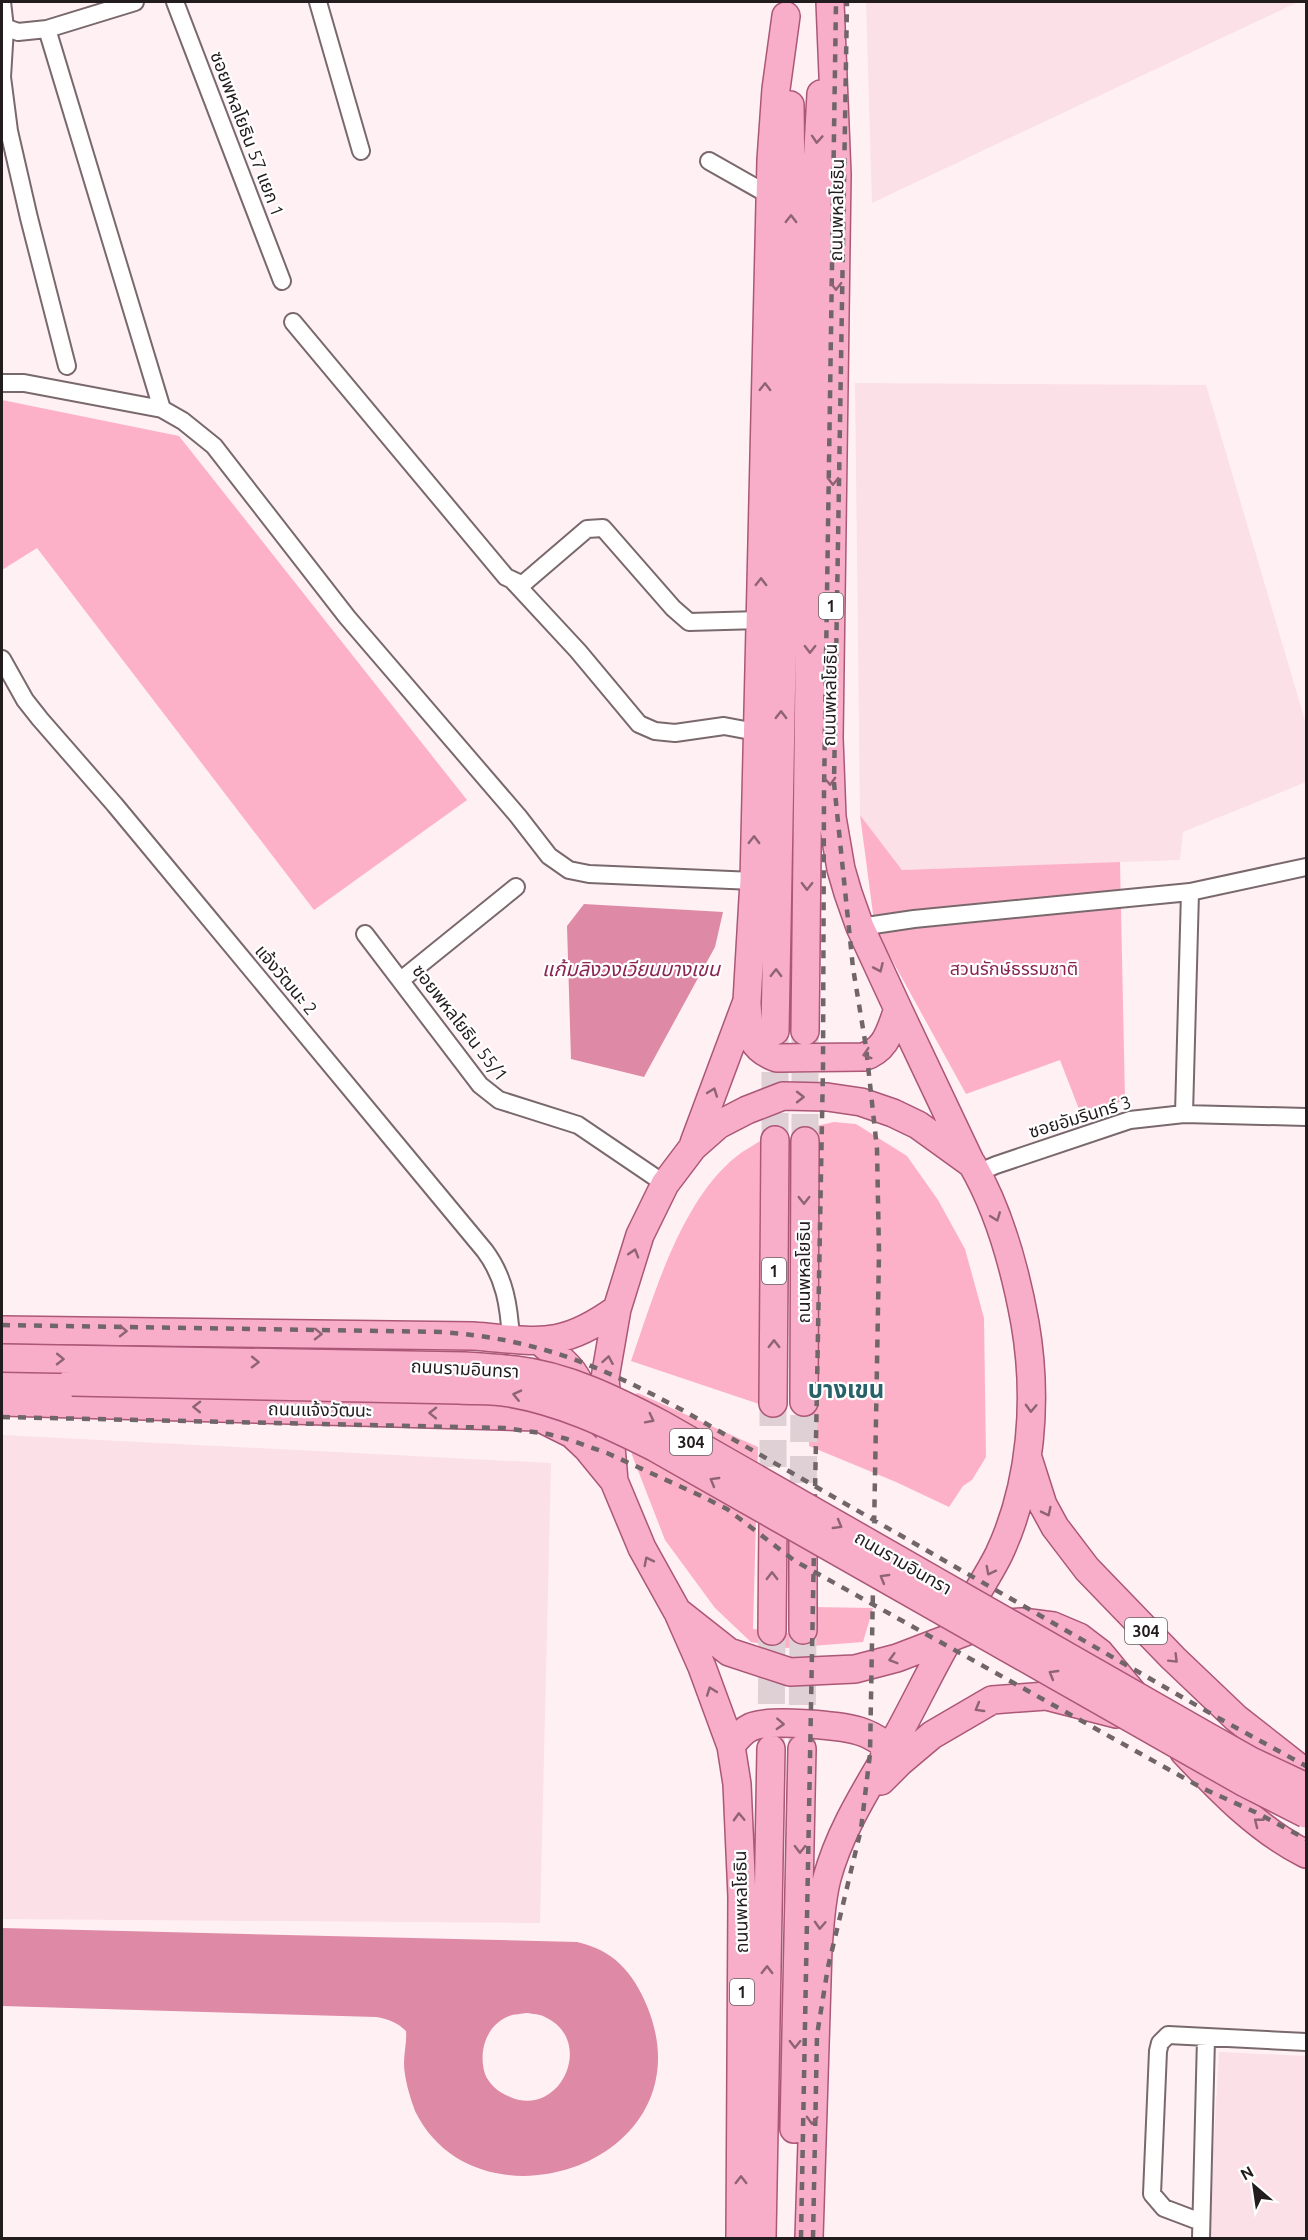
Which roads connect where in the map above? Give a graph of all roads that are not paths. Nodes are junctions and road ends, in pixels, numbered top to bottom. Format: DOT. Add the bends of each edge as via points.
graph roads {
  1 [pos="2,2"];
  2 [pos="135,2"];
  3 [pos="176,2"];
  4 [pos="318,2"];
  5 [pos="786,9"];
  6 [pos="830,10"];
  7 [pos="3,27"];
  8 [pos="47,29"];
  9 [pos="361,151"];
  10 [pos="709,161"];
  11 [pos="770,195"];
  12 [pos="282,281"];
  13 [pos="293,322"];
  14 [pos="67,366"];
  15 [pos="2,383"];
  16 [pos="162,410"];
  17 [pos="513,581"];
  18 [pos="760,620"];
  19 [pos="2,659"];
  20 [pos="756,732"];
  21 [pos="1306,867"];
  22 [pos="754,881"];
  23 [pos="516,886"];
  24 [pos="1190,892"];
  25 [pos="860,927"];
  26 [pos="365,934"];
  27 [pos="401,980"];
  28 [pos="747,1001"];
  29 [pos="898,1009"];
  30 [pos="775,1031"];
  31 [pos="805,1031"];
  32 [pos="1184,1114"];
  33 [pos="1306,1117"];
  34 [pos="775,1140"];
  35 [pos="805,1141"];
  36 [pos="693,1147"];
  37 [pos="974,1169"];
  38 [pos="665,1184"];
  39 [pos="617,1309"];
  40 [pos="2,1330"];
  41 [pos="511,1339"];
  42 [pos="541,1342"];
  43 [pos="2,1358"];
  44 [pos="2,1381"];
  45 [pos="2,1402"];
  46 [pos="773,1402"];
  47 [pos="804,1402"];
  48 [pos="538,1417"];
  49 [pos="1028,1456"];
  50 [pos="614,1481"];
  51 [pos="772,1521"];
  52 [pos="803,1524"];
  53 [pos="677,1611"];
  54 [pos="772,1630"];
  55 [pos="802,1630"];
  56 [pos="948,1640"];
  57 [pos="1158,1725"];
  58 [pos="730,1746"];
  59 [pos="771,1749"];
  60 [pos="802,1749"];
  61 [pos="1277,1750"];
  62 [pos="885,1757"];
  63 [pos="1306,1773"];
  64 [pos="1306,1787"];
  65 [pos="1236,1803"];
  66 [pos="855,1809"];
  67 [pos="1306,1814"];
  68 [pos="1306,1854"];
  69 [pos="1206,2038"];
  70 [pos="1306,2042"];
  71 [pos="1201,2230"];
  72 [pos="740,2238"];
  73 [pos="762,2238"];
  74 [pos="791,2238"];
  75 [pos="809,2238"];
  1 -- 7 [label="street"];
  2 -- 8 [label="street"];
  3 -- 12 [label="street, ซอยพหลโยธิน 57 แยก 1"];
  4 -- 9 [label="street"];
  5 -- 11 [label="main road"];
  30 -- 5 [label="main road, one-way" via="791,189"];
  6 -- 25 [label="main road, ถนนพหลโยธิน / 1, one-way" via="837,174 830,789 841,869"];
  6 -- 31 [label="main road, ถนนพหลโยธิน / 1, one-way" via="815,187"];
  7 -- 8 [label="street" via="18,32"];
  7 -- 14 [label="street" via="2,77 9,131"];
  8 -- 16 [label="street"];
  10 -- 11 [label="street"];
  18 -- 11 [label="main road, one-way"];
  13 -- 17 [label="street"];
  15 -- 16 [label="street" via="34,385"];
  16 -- 22 [label="street" via="214,446 347,617 549,856 569,870 589,874"];
  17 -- 18 [label="street" via="524,583 587,529 603,528 689,622"];
  17 -- 20 [label="street" via="639,724 675,733 724,726"];
  18 -- 20 [label="main road"];
  19 -- 41 [label="street, แจ้งวัฒนะ 2" via="40,719 485,1251 501,1277"];
  22 -- 20 [label="main road, one-way"];
  21 -- 24 [label="street"];
  22 -- 28 [label="main road"];
  23 -- 27 [label="street"];
  24 -- 25 [label="street"];
  24 -- 32 [label="street"];
  25 -- 29 [label="main road, ถนนพหลโยธิน / 1, one-way"];
  26 -- 27 [label="street, ซอยพหลโยธิน 55/1"];
  27 -- 38 [label="street, ซอยพหลโยธิน 55/1" via="490,1095 578,1125"];
  29 -- 28 [label="main road, one-way" via="885,1043 874,1053 862,1057 777,1058 755,1045"];
  36 -- 28 [label="main road, one-way"];
  29 -- 37 [label="main road, ถนนพหลโยธิน / 1"];
  32 -- 33 [label="street, ซอยอัมรินทร์ 3"];
  32 -- 37 [label="street, ซอยอัมรินทร์ 3" via="1130,1120"];
  46 -- 34 [label="main road, ถนนพหลโยธิน / 1, one-way"];
  35 -- 47 [label="main road, ถนนพหลโยธิน / 1, one-way"];
  36 -- 37 [label="main road, one-way" via="718,1125 783,1096 827,1097 861,1102 918,1125"];
  36 -- 38 [label="main road"];
  37 -- 49 [label="main road, ถนนพหลโยธิน, one-way" via="1010,1256 1023,1309 1030,1352"];
  39 -- 38 [label="main road, one-way" via="640,1235"];
  39 -- 42 [label="main road" via="581,1332"];
  50 -- 39 [label="main road, one-way" via="605,1378"];
  40 -- 41 [label="main road, one-way"];
  41 -- 42 [label="main road"];
  42 -- 48 [label="main road" via="571,1370 582,1390 578,1405 566,1414"];
  43 -- 64 [label="main road, ถนนรามอินทรา / 304, one-way, bridge" via="464,1366 517,1370 568,1382 661,1424 1222,1744"];
  67 -- 44 [label="main road, ถนนรามอินทรา / 304, one-way, bridge" via="654,1448 604,1422 560,1406 510,1393 459,1390"];
  48 -- 45 [label="main road, ถนนแจ้งวัฒนะ, one-way"];
  48 -- 50 [label="main road, ถนนแจ้งวัฒนะ" via="572,1434"];
  49 -- 56 [label="main road, one-way" via="1017,1504 1000,1551"];
  49 -- 61 [label="main road, 304, one-way" via="1043,1505 1087,1569 1181,1666"];
  53 -- 50 [label="main road, ถนนพหลโยธิน, one-way" via="642,1548"];
  54 -- 51 [label="main road, one-way"];
  52 -- 55 [label="main road"];
  56 -- 53 [label="main road, one-way" via="855,1669 790,1672 729,1652"];
  58 -- 53 [label="main road, ถนนพหลโยธิน / 1, one-way"];
  56 -- 57 [label="main road, 304" via="986,1624 1022,1622 1053,1626 1079,1636 1100,1653"];
  56 -- 62 [label="main road"];
  57 -- 65 [label="main road, 304"];
  57 -- 66 [label="main road, one-way" via="1046,1696 992,1700 932,1735"];
  58 -- 62 [label="main road, one-way" via="750,1727 767,1723 843,1727 874,1736 884,1744"];
  72 -- 58 [label="main road, ถนนพหลโยธิน / 1, one-way" via="742,1897 737,1784"];
  73 -- 59 [label="main road, ถนนพหลโยธิน / 1, one-way"];
  60 -- 74 [label="main road, one-way"];
  61 -- 63 [label="main road, 304"];
  61 -- 65 [label="main road" via="1251,1756 1238,1769 1231,1780"];
  62 -- 66 [label="main road"];
  68 -- 65 [label="main road, 304, one-way"];
  66 -- 75 [label="main road, one-way" via="827,1877 820,1913"];
  69 -- 70 [label="street"];
  69 -- 71 [label="street"];
  69 -- 71 [label="street" via="1167,2036 1160,2043 1152,2194 1164,2208"];
}
